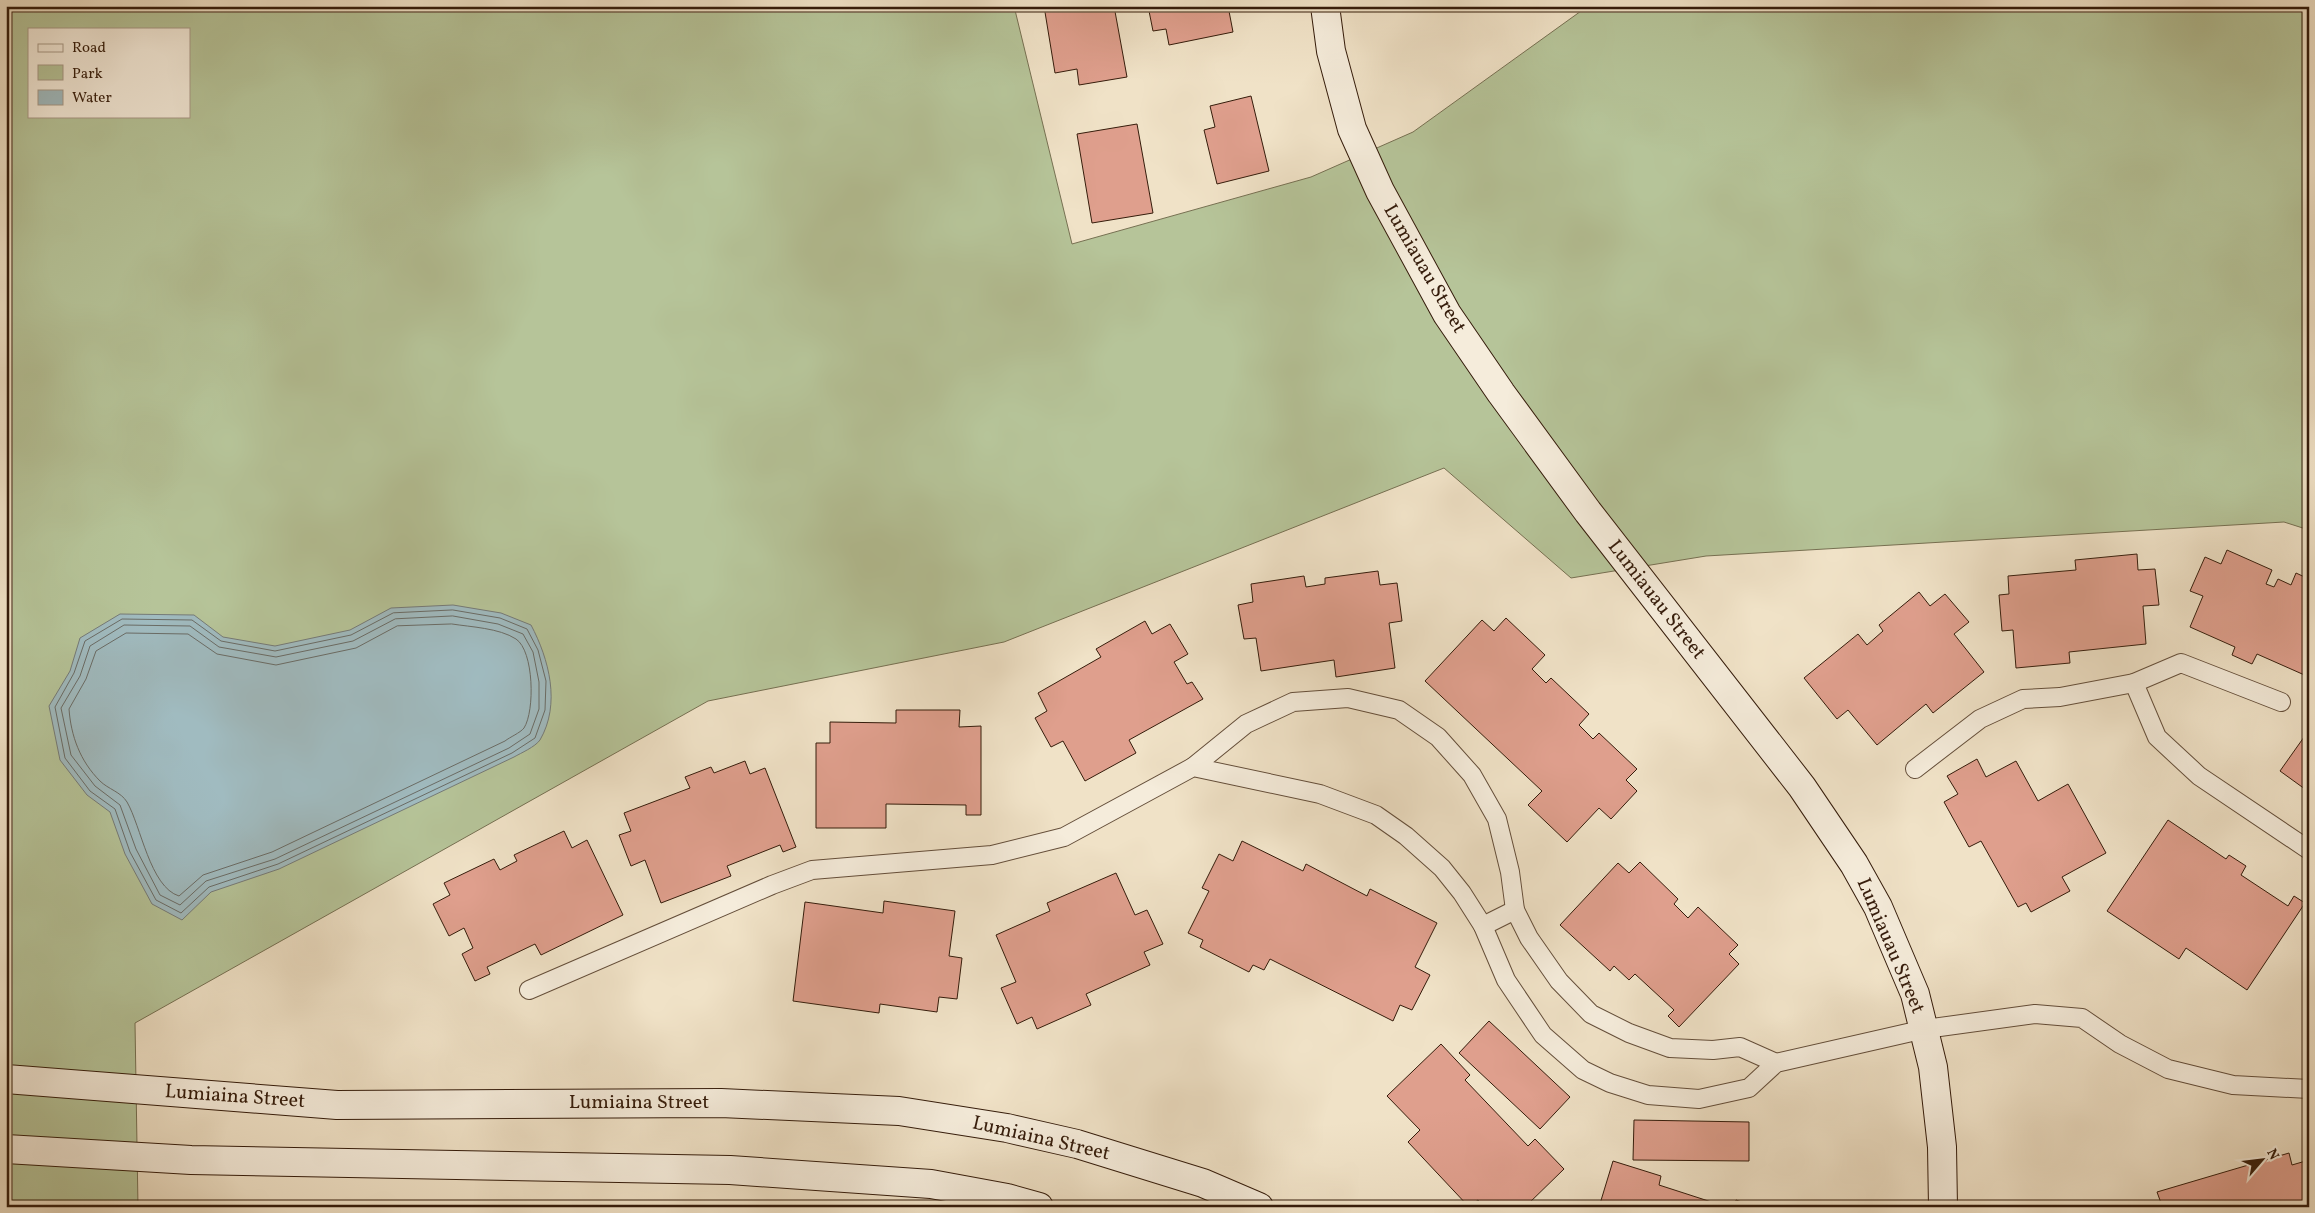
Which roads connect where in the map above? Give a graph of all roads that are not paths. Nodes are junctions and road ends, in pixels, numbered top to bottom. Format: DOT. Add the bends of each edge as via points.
graph roads {
  1 [pos="1325,6"];
  2 [pos="2134,683"];
  3 [pos="2282,702"];
  4 [pos="1193,767"];
  5 [pos="1915,769"];
  6 [pos="2309,850"];
  7 [pos="1515,910"];
  8 [pos="1483,926"];
  9 [pos="529,990"];
  10 [pos="1925,1029"];
  11 [pos="1776,1062"];
  12 [pos="6,1079"];
  13 [pos="2309,1089"];
  14 [pos="6,1149"];
  15 [pos="1039,1207"];
  16 [pos="1259,1207"];
  17 [pos="1943,1207"];
  1 -- 10 [label="main road, Lumiauau Street" via="1331,50 1352,129 1380,191 1447,314 1588,512 1802,787 1849,856 1878,907 1915,994"];
  2 -- 3 [label="lane" via="2181,663"];
  2 -- 5 [label="lane" via="2060,697 2023,699 1980,719"];
  2 -- 6 [label="lane" via="2157,738 2199,776"];
  4 -- 7 [label="lane" via="1246,724 1294,702 1348,698 1399,710 1438,737 1472,775 1497,819"];
  4 -- 8 [label="lane" via="1320,794 1376,815 1442,868"];
  4 -- 9 [label="lane" via="1064,837 992,855 812,870"];
  7 -- 8 [label="lane"];
  7 -- 11 [label="lane" via="1528,938 1559,980 1591,1014 1670,1048 1713,1050 1740,1047"];
  8 -- 11 [label="lane" via="1506,980 1525,1010 1544,1035 1583,1070 1648,1095 1699,1099 1749,1088"];
  10 -- 11 [label="lane"];
  10 -- 13 [label="lane" via="2035,1014 2082,1018 2120,1044 2168,1069 2233,1085"];
  10 -- 17 [label="main road, Lumiauau Street" via="1942,1147"];
  12 -- 16 [label="main road, Lumiaina Street" via="336,1105 721,1103 899,1111 1007,1128 1076,1144 1203,1183"];
  14 -- 15 [label="main road" via="191,1160 730,1170 931,1184"];
}
